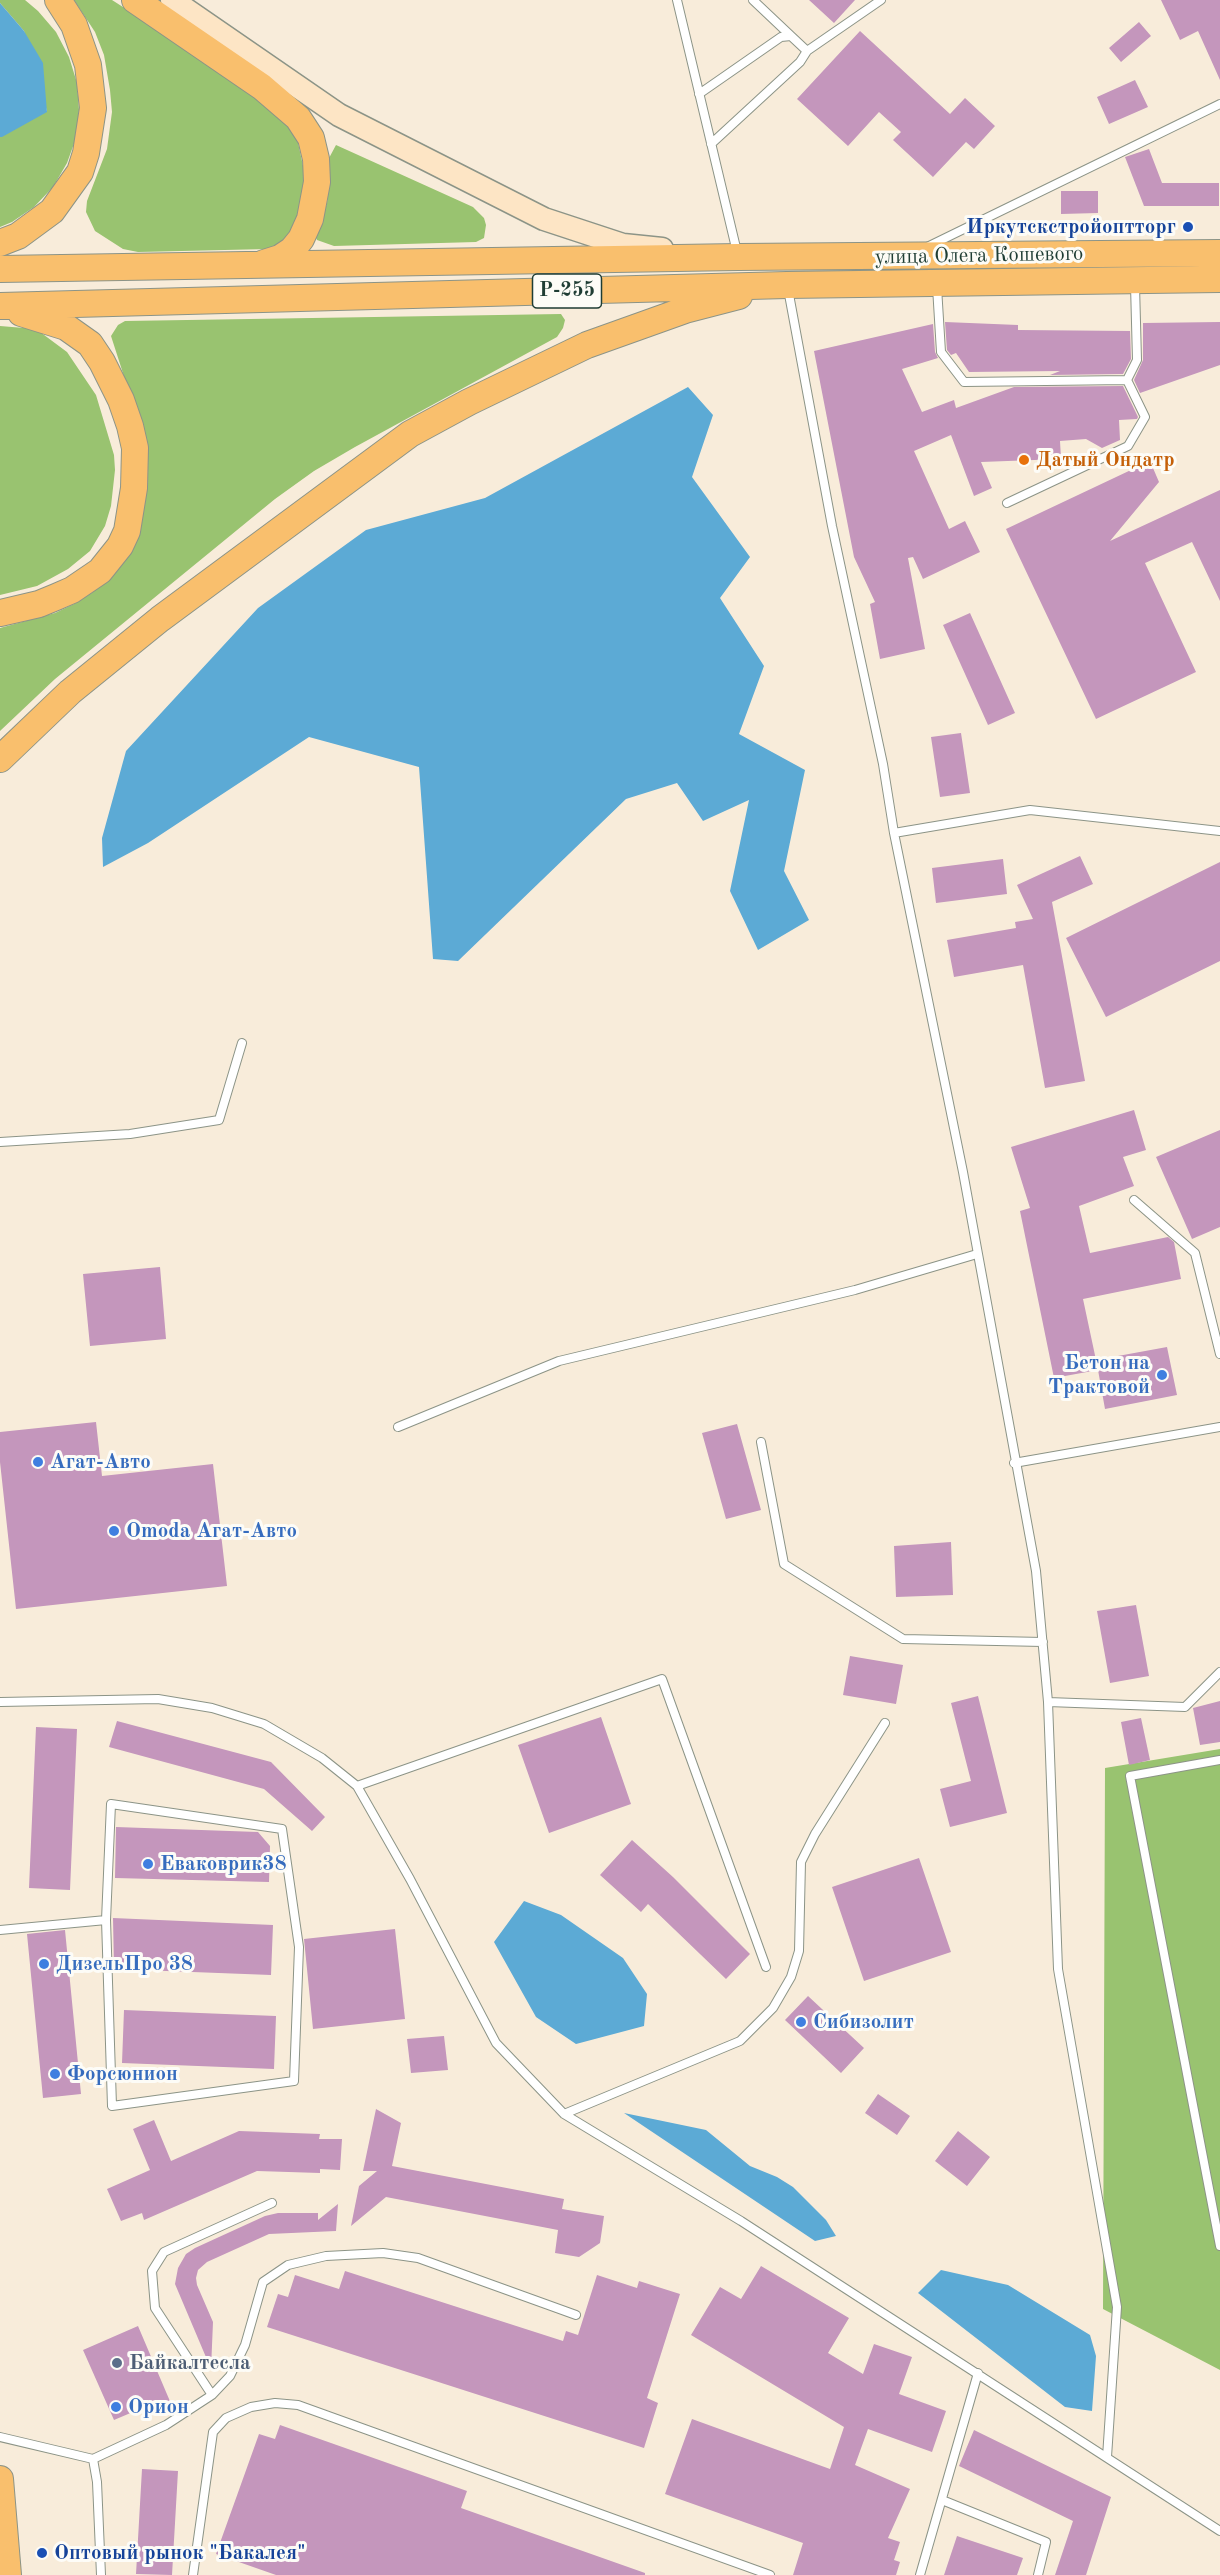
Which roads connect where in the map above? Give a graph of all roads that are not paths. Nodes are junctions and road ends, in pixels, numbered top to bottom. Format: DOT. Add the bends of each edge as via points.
graph roads {
  1 [pos="58,0"];
  2 [pos="135,0"];
  3 [pos="172,0"];
  4 [pos="676,0"];
  5 [pos="753,0"];
  6 [pos="881,0"];
  7 [pos="791,36"];
  8 [pos="807,51"];
  9 [pos="699,94"];
  10 [pos="1220,104"];
  11 [pos="711,144"];
  12 [pos="0,243"];
  13 [pos="1220,253"];
  14 [pos="908,256"];
  15 [pos="738,257"];
  16 [pos="250,267"];
  17 [pos="0,269"];
  18 [pos="1220,279"];
  19 [pos="1134,281"];
  20 [pos="937,283"];
  21 [pos="787,285"];
  22 [pos="0,307"];
  23 [pos="1128,380"];
  24 [pos="1007,503"];
  25 [pos="0,613"];
  26 [pos="0,759"];
  27 [pos="1220,831"];
  28 [pos="894,833"];
  29 [pos="242,1042"];
  30 [pos="0,1142"];
  31 [pos="1134,1200"];
  32 [pos="977,1254"];
  33 [pos="1220,1354"];
  34 [pos="1220,1426"];
  35 [pos="398,1427"];
  36 [pos="761,1442"];
  37 [pos="1014,1463"];
  38 [pos="1042,1642"];
  39 [pos="1220,1672"];
  40 [pos="0,1701"];
  41 [pos="1048,1702"];
  42 [pos="885,1724"];
  43 [pos="1220,1760"];
  44 [pos="357,1786"];
  45 [pos="106,1920"];
  46 [pos="0,1930"];
  47 [pos="766,1967"];
  48 [pos="564,2114"];
  49 [pos="272,2203"];
  50 [pos="1220,2246"];
  51 [pos="576,2315"];
  52 [pos="978,2373"];
  53 [pos="212,2395"];
  54 [pos="0,2437"];
  55 [pos="1107,2457"];
  56 [pos="93,2459"];
  57 [pos="0,2479"];
  58 [pos="942,2500"];
  59 [pos="1220,2531"];
  60 [pos="8,2575"];
  61 [pos="101,2575"];
  62 [pos="193,2575"];
  63 [pos="770,2575"];
  64 [pos="920,2575"];
  65 [pos="1038,2575"];
  1 -- 12 [label="main road" via="74,25 88,65 93,108 86,153 80,172 52,211 18,236"];
  2 -- 16 [label="main road" via="262,87 298,118 311,138 316,191 305,232 287,254"];
  3 -- 15 [label="main road" via="339,115 544,219 623,245"];
  4 -- 9 [label="lane"];
  5 -- 7 [label="lane"];
  6 -- 8 [label="lane"];
  7 -- 8 [label="lane"];
  7 -- 9 [label="lane" via="771,41"];
  8 -- 11 [label="lane" via="800,62"];
  9 -- 11 [label="lane"];
  10 -- 14 [label="lane"];
  11 -- 15 [label="lane"];
  13 -- 14 [label="main road, улица Олега Кошевого"];
  14 -- 15 [label="main road, улица Олега Кошевого"];
  15 -- 16 [label="main road, улица Олега Кошевого"];
  16 -- 17 [label="main road, улица Олега Кошевого"];
  18 -- 19 [label="main road"];
  19 -- 20 [label="main road, Р-255"];
  19 -- 23 [label="lane" via="1137,360"];
  20 -- 21 [label="main road, Р-255"];
  20 -- 23 [label="lane" via="941,352 964,382"];
  21 -- 22 [label="main road, Р-255"];
  21 -- 26 [label="main road" via="686,310 587,345 410,434 160,619 70,692"];
  21 -- 28 [label="lane"];
  22 -- 25 [label="main road" via="66,327 90,344 121,400 135,448 136,469 127,531 100,571 56,597"];
  23 -- 24 [label="lane" via="1145,417 1128,446"];
  27 -- 28 [label="lane" via="1030,810"];
  28 -- 32 [label="lane"];
  29 -- 30 [label="lane" via="219,1120 130,1134"];
  31 -- 33 [label="lane" via="1195,1253"];
  32 -- 35 [label="lane" via="855,1290 559,1361"];
  32 -- 37 [label="lane"];
  34 -- 37 [label="lane"];
  36 -- 38 [label="lane" via="784,1564 903,1639"];
  37 -- 38 [label="lane" via="1036,1571"];
  38 -- 41 [label="lane"];
  39 -- 41 [label="lane" via="1185,1707"];
  40 -- 44 [label="lane" via="158,1698 212,1708 264,1724 322,1758"];
  41 -- 55 [label="lane" via="1058,1969 1117,2307"];
  42 -- 48 [label="lane" via="801,1862 799,1951 791,1977 773,2008 740,2041"];
  43 -- 50 [label="lane" via="1130,1776"];
  44 -- 47 [label="lane" via="662,1679"];
  44 -- 48 [label="lane" via="496,2043"];
  45 -- 45 [label="lane" via="111,1804 282,1829 299,1947 294,2081 112,2106"];
  45 -- 46 [label="lane"];
  48 -- 52 [label="lane" via="741,2221"];
  49 -- 53 [label="lane" via="164,2252 152,2271 155,2308"];
  51 -- 53 [label="lane" via="418,2258 383,2253 326,2256 288,2265 263,2282 245,2345 231,2376"];
  52 -- 55 [label="lane"];
  52 -- 58 [label="lane"];
  53 -- 56 [label="lane" via="166,2425"];
  54 -- 56 [label="lane"];
  55 -- 59 [label="lane"];
  56 -- 61 [label="lane"];
  57 -- 60 [label="main road"];
  58 -- 64 [label="lane"];
  58 -- 65 [label="lane" via="1046,2542"];
  62 -- 63 [label="lane" via="213,2432 226,2418 251,2407 275,2403 298,2405"];
}
